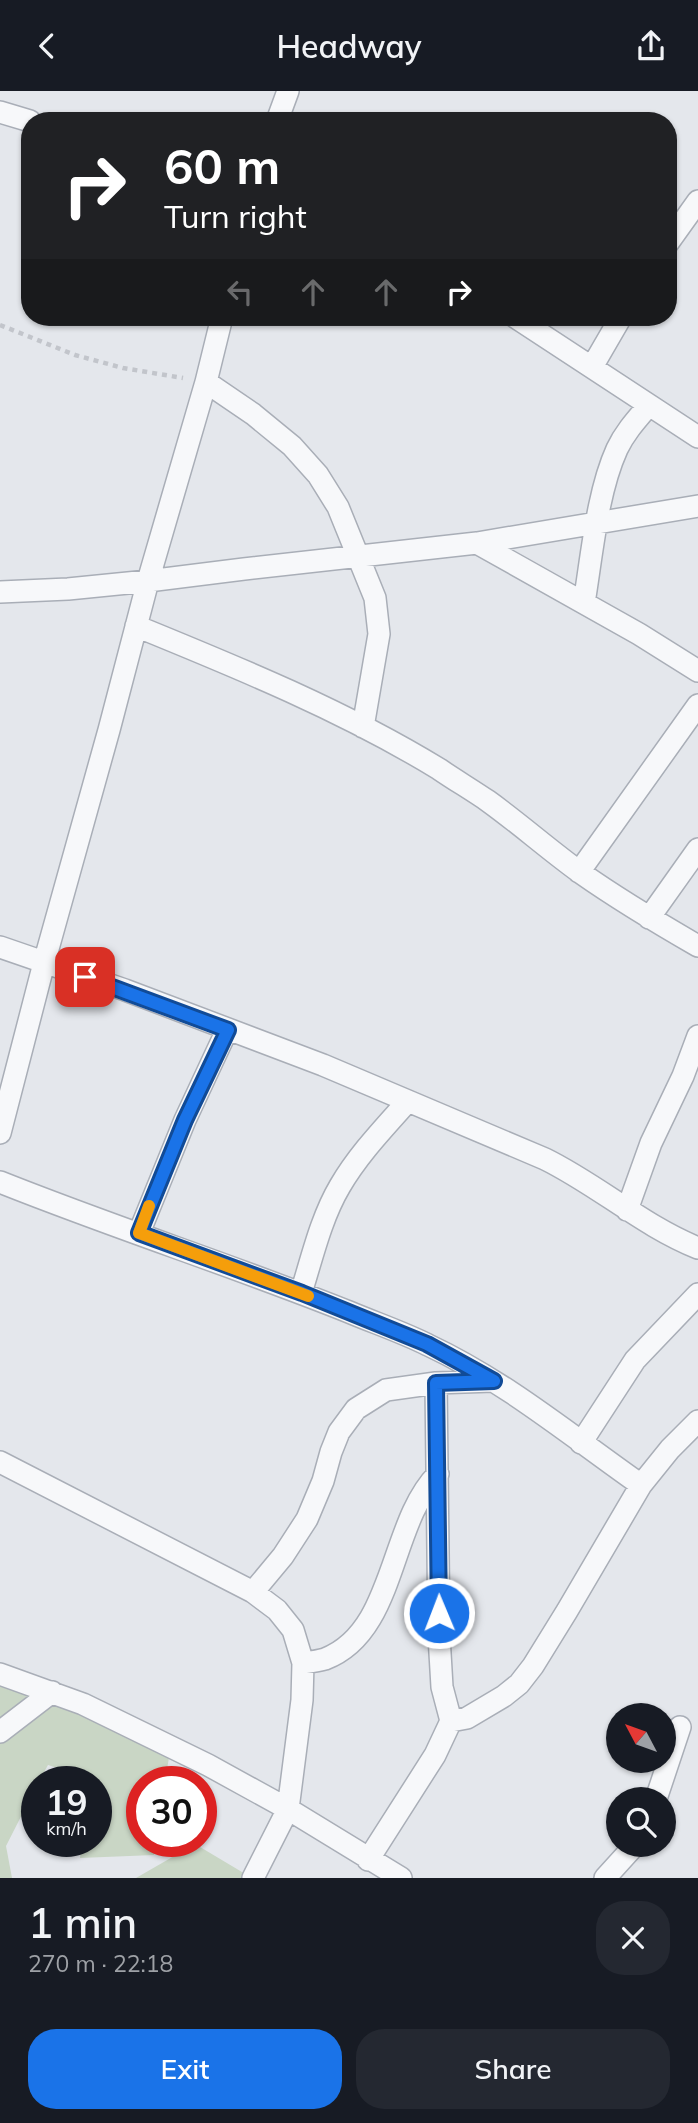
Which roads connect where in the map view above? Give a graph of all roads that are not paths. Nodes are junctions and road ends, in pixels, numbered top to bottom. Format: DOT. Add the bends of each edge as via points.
graph roads {
  1 [pos="288,91"];
  2 [pos="0,112"];
  3 [pos="280,112"];
  4 [pos="21,118"];
  5 [pos="698,201"];
  6 [pos="677,230"];
  7 [pos="220,326"];
  8 [pos="529,326"];
  9 [pos="616,326"];
  10 [pos="592,367"];
  11 [pos="206,382"];
  12 [pos="649,405"];
  13 [pos="698,437"];
  14 [pos="698,506"];
  15 [pos="597,523"];
  16 [pos="477,543"];
  17 [pos="358,556"];
  18 [pos="148,581"];
  19 [pos="0,592"];
  20 [pos="584,603"];
  21 [pos="136,626"];
  22 [pos="698,671"];
  23 [pos="698,705"];
  24 [pos="363,727"];
  25 [pos="698,849"];
  26 [pos="579,872"];
  27 [pos="649,918"];
  28 [pos="698,946"];
  29 [pos="0,947"];
  30 [pos="44,963"];
  31 [pos="228,1030"];
  32 [pos="698,1036"];
  33 [pos="407,1102"];
  34 [pos="0,1133"];
  35 [pos="0,1182"];
  36 [pos="627,1210"];
  37 [pos="139,1233"];
  38 [pos="698,1248"];
  39 [pos="302,1293"];
  40 [pos="698,1294"];
  41 [pos="494,1381"];
  42 [pos="436,1383"];
  43 [pos="698,1421"];
  44 [pos="581,1443"];
  45 [pos="0,1462"];
  46 [pos="438,1474"];
  47 [pos="641,1485"];
  48 [pos="253,1592"];
  49 [pos="303,1663"];
  50 [pos="0,1674"];
  51 [pos="52,1692"];
  52 [pos="451,1721"];
  53 [pos="680,1727"];
  54 [pos="0,1732"];
  55 [pos="660,1787"];
  56 [pos="288,1809"];
  57 [pos="624,1857"];
  58 [pos="368,1860"];
  59 [pos="253,1878"];
  60 [pos="401,1878"];
  61 [pos="605,1878"];
  1 -- 3 [label="street"];
  2 -- 4 [label="street"];
  5 -- 6 [label="street"];
  7 -- 11 [label="street"];
  8 -- 10 [label="street"];
  9 -- 10 [label="street"];
  10 -- 12 [label="street"];
  11 -- 17 [label="street" via="292,446 318,475 338,507"];
  11 -- 18 [label="street"];
  12 -- 13 [label="street"];
  12 -- 15 [label="street" via="618,446"];
  14 -- 15 [label="street"];
  15 -- 16 [label="street"];
  15 -- 20 [label="street"];
  16 -- 17 [label="street"];
  16 -- 20 [label="street"];
  17 -- 18 [label="street"];
  17 -- 24 [label="street" via="375,598 379,634"];
  18 -- 19 [label="street"];
  18 -- 21 [label="street"];
  20 -- 22 [label="street"];
  21 -- 24 [label="street"];
  21 -- 30 [label="street"];
  23 -- 26 [label="street"];
  24 -- 26 [label="street" via="488,801"];
  25 -- 27 [label="street"];
  26 -- 27 [label="street"];
  27 -- 28 [label="street"];
  29 -- 30 [label="street"];
  30 -- 31 [label="street"];
  30 -- 34 [label="street"];
  31 -- 33 [label="street"];
  31 -- 37 [label="street"];
  32 -- 36 [label="street"];
  33 -- 36 [label="street" via="545,1159"];
  33 -- 39 [label="street" via="339,1188"];
  35 -- 37 [label="street"];
  36 -- 38 [label="street"];
  37 -- 39 [label="street"];
  39 -- 41 [label="street" via="427,1344"];
  40 -- 44 [label="street" via="635,1360"];
  41 -- 42 [label="street"];
  41 -- 44 [label="street"];
  42 -- 46 [label="street"];
  42 -- 48 [label="street" via="386,1391 356,1409 339,1432 307,1519"];
  43 -- 47 [label="street"];
  44 -- 47 [label="street"];
  45 -- 48 [label="street"];
  46 -- 49 [label="street" via="418,1500 383,1590 354,1640 324,1659"];
  46 -- 52 [label="street" via="439,1636 442,1687"];
  47 -- 52 [label="street" via="526,1675 504,1696 467,1718"];
  48 -- 49 [label="street" via="278,1610 293,1630"];
  49 -- 56 [label="street"];
  50 -- 51 [label="street"];
  51 -- 54 [label="street"];
  51 -- 56 [label="street" via="208,1765"];
  52 -- 58 [label="street" via="435,1755"];
  53 -- 55 [label="street"];
  56 -- 58 [label="street"];
  56 -- 59 [label="street"];
  57 -- 61 [label="street"];
  58 -- 60 [label="street"];
}
